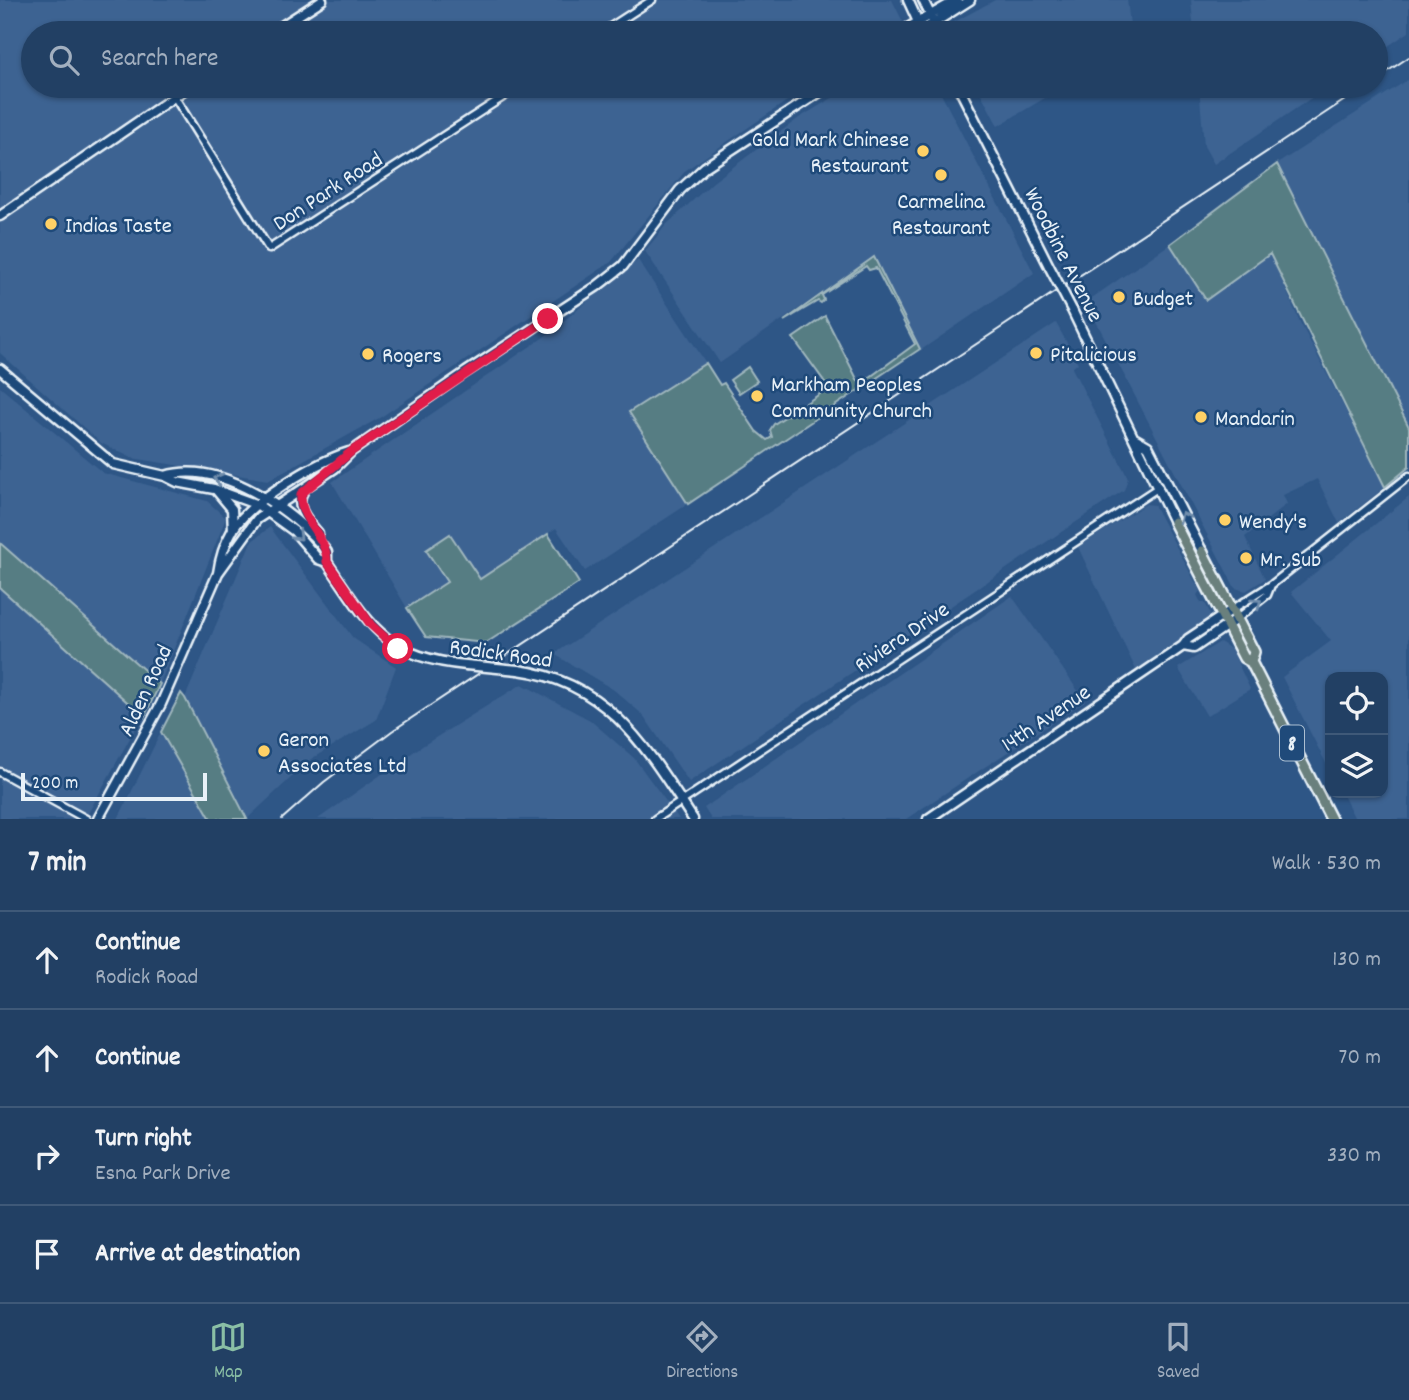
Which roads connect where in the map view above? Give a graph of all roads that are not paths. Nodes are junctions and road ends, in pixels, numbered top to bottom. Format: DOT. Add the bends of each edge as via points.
graph roads {
  1 [pos="322,0"];
  2 [pos="652,0"];
  3 [pos="908,0"];
  4 [pos="923,0"];
  5 [pos="957,0"];
  6 [pos="970,0"];
  7 [pos="930,14"];
  8 [pos="290,21"];
  9 [pos="620,21"];
  10 [pos="918,21"];
  11 [pos="933,21"];
  12 [pos="938,21"];
  13 [pos="171,98"];
  14 [pos="175,98"];
  15 [pos="502,98"];
  16 [pos="810,98"];
  17 [pos="964,98"];
  18 [pos="0,216"];
  19 [pos="0,369"];
  20 [pos="1136,439"];
  21 [pos="352,451"];
  22 [pos="166,476"];
  23 [pos="1409,476"];
  24 [pos="1166,482"];
  25 [pos="309,484"];
  26 [pos="214,489"];
  27 [pos="1156,489"];
  28 [pos="267,499"];
  29 [pos="258,505"];
  30 [pos="272,508"];
  31 [pos="1174,522"];
  32 [pos="233,530"];
  33 [pos="1202,551"];
  34 [pos="327,552"];
  35 [pos="327,562"];
  36 [pos="218,573"];
  37 [pos="1214,573"];
  38 [pos="1203,578"];
  39 [pos="1271,584"];
  40 [pos="1233,609"];
  41 [pos="1222,615"];
  42 [pos="1238,618"];
  43 [pos="1228,625"];
  44 [pos="1183,646"];
  45 [pos="1251,662"];
  46 [pos="0,772"];
  47 [pos="682,803"];
  48 [pos="86,819"];
  49 [pos="98,819"];
  50 [pos="655,819"];
  51 [pos="693,819"];
  52 [pos="928,819"];
  53 [pos="1331,819"];
  1 -- 8 [label="main road"];
  2 -- 9 [label="street"];
  3 -- 10 [label="main road"];
  4 -- 7 [label="main road"];
  5 -- 7 [label="main road"];
  6 -- 12 [label="main road"];
  7 -- 10 [label="main road"];
  7 -- 11 [label="main road"];
  13 -- 18 [label="main road"];
  14 -- 15 [label="street, Don Park Road" via="269,249"];
  16 -- 21 [label="main road" via="705,167 680,190 623,267"];
  17 -- 20 [label="main road, Woodbine Avenue / 8, bridge"];
  19 -- 22 [label="main road" via="105,459 123,468"];
  20 -- 24 [label="main road, Woodbine Avenue / 8" via="1148,446"];
  20 -- 27 [label="main road, Woodbine Avenue / 8" via="1137,451"];
  21 -- 25 [label="main road, Alden Road"];
  21 -- 28 [label="main road, Alden Road" via="331,458"];
  22 -- 26 [label="main road"];
  28 -- 22 [label="main road, one-way" via="214,478 180,471"];
  23 -- 39 [label="street, 14th Avenue"];
  24 -- 27 [label="street, Riviera Drive"];
  33 -- 24 [label="main road, Woodbine Avenue / 8, one-way"];
  25 -- 30 [label="main road, Alden Road"];
  25 -- 34 [label="main road" via="300,504"];
  26 -- 29 [label="main road"];
  26 -- 32 [label="main road" via="232,509"];
  27 -- 31 [label="main road, Woodbine Avenue / 8"];
  27 -- 47 [label="street, Riviera Drive"];
  28 -- 29 [label="main road, Alden Road"];
  28 -- 30 [label="main road"];
  29 -- 30 [label="main road"];
  29 -- 32 [label="main road, Alden Road"];
  30 -- 34 [label="main road" via="300,522"];
  30 -- 35 [label="main road, Rodick Road, one-way" via="318,559"];
  30 -- 36 [label="main road, Alden Road" via="257,519"];
  31 -- 38 [label="main road, Woodbine Avenue / 8"];
  32 -- 36 [label="main road, Alden Road"];
  33 -- 37 [label="main road, Woodbine Avenue / 8"];
  34 -- 35 [label="main road"];
  35 -- 47 [label="main road, Rodick Road, bridge" via="371,625 398,649 429,661 559,679 605,707 638,738"];
  36 -- 49 [label="main road, Alden Road" via="155,716"];
  37 -- 38 [label="main road"];
  37 -- 40 [label="main road, Woodbine Avenue / 8"];
  38 -- 41 [label="main road, Woodbine Avenue / 8"];
  39 -- 40 [label="street, 14th Avenue"];
  42 -- 39 [label="street, 14th Avenue, one-way" via="1267,595"];
  40 -- 41 [label="main road, 14th Avenue"];
  40 -- 42 [label="main road, Woodbine Avenue / 8"];
  41 -- 43 [label="main road, Woodbine Avenue / 8"];
  41 -- 44 [label="main road, 14th Avenue"];
  42 -- 43 [label="main road, 14th Avenue"];
  42 -- 45 [label="main road, Woodbine Avenue / 8" via="1254,652"];
  43 -- 44 [label="main road, 14th Avenue" via="1194,648"];
  43 -- 45 [label="main road, Woodbine Avenue / 8" via="1244,659"];
  44 -- 52 [label="main road, 14th Avenue"];
  45 -- 53 [label="main road, Woodbine Avenue / 8"];
  46 -- 48 [label="street"];
  47 -- 50 [label="street, Riviera Drive"];
  47 -- 51 [label="main road, Rodick Road"];
}
